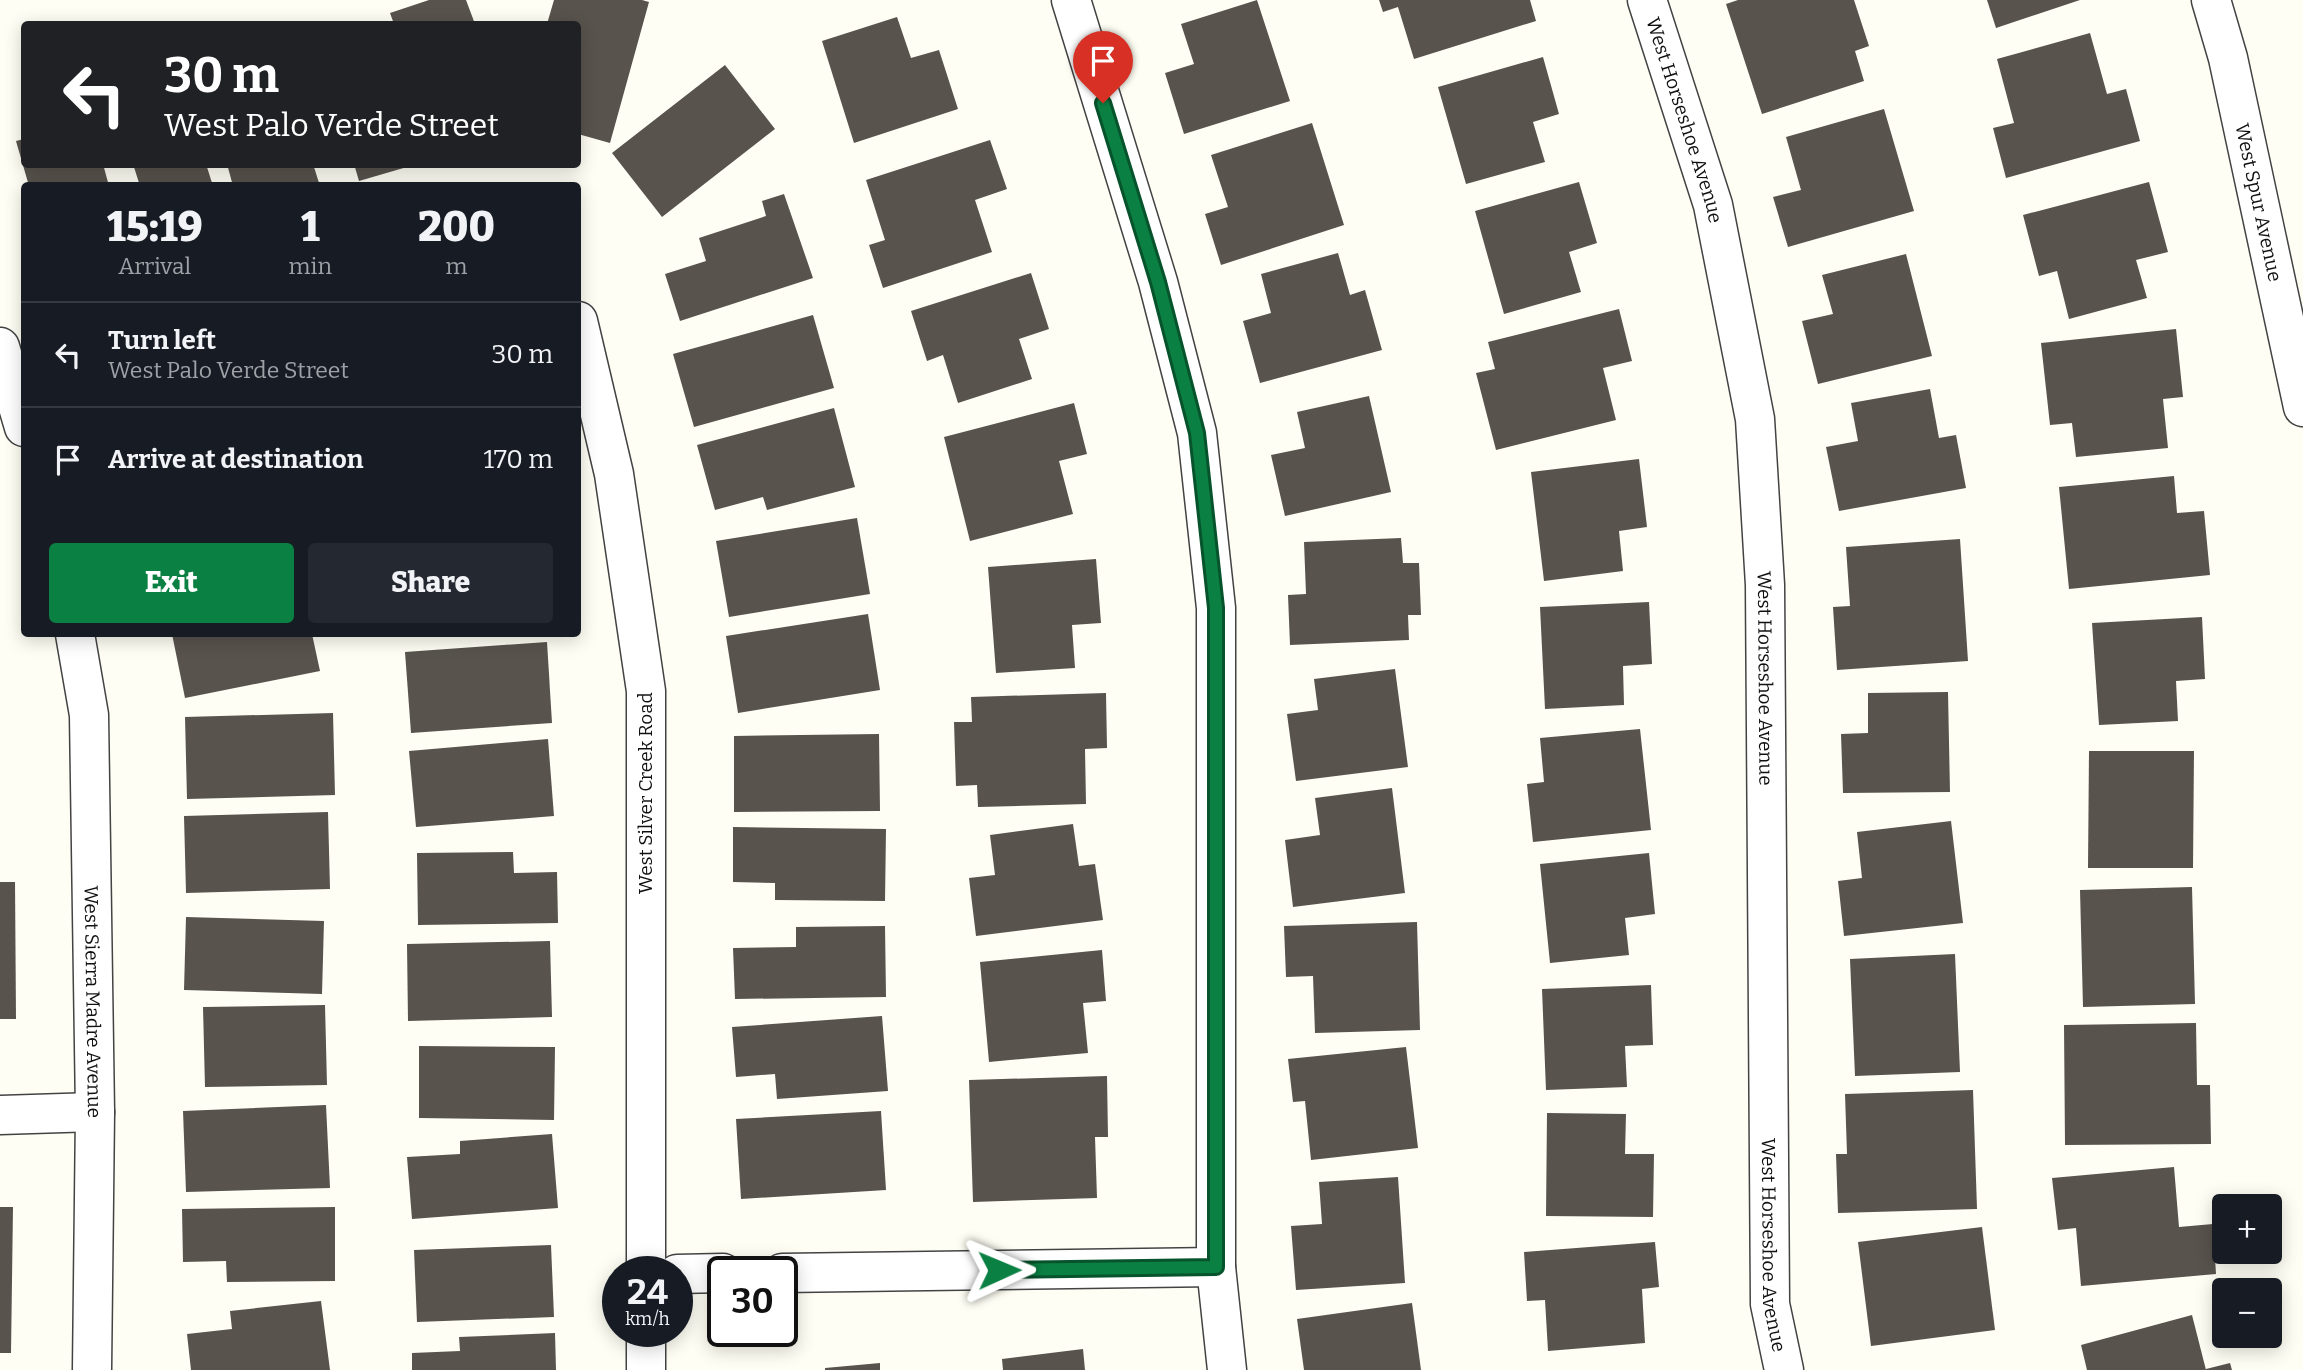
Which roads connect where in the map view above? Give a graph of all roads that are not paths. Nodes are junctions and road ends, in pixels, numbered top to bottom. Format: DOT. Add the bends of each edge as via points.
graph roads {
  1 [pos="1072,0"];
  2 [pos="1647,0"];
  3 [pos="2211,0"];
  4 [pos="581,334"];
  5 [pos="9,373"];
  6 [pos="2303,407"];
  7 [pos="21,416"];
  8 [pos="76,637"];
  9 [pos="95,1112"];
  10 [pos="0,1115"];
  11 [pos="646,1256"];
  12 [pos="1216,1267"];
  13 [pos="798,1273"];
  14 [pos="646,1347"];
  15 [pos="92,1370"];
  16 [pos="646,1370"];
  17 [pos="1227,1370"];
  18 [pos="1784,1370"];
  1 -- 12 [label="street" via="1158,282 1199,446 1216,608"];
  2 -- 18 [label="street, West Horseshoe Avenue" via="1713,205 1755,419 1765,585 1770,1304"];
  3 -- 6 [label="street, West Spur Avenue" via="2228,58"];
  4 -- 11 [label="street, West Silver Creek Road" via="614,474 646,691"];
  5 -- 7 [label="street"];
  8 -- 9 [label="street, West Sierra Madre Avenue" via="89,715"];
  9 -- 10 [label="street"];
  9 -- 15 [label="street, West Sierra Madre Avenue"];
  12 -- 13 [label="street"];
  12 -- 17 [label="street"];
  14 -- 16 [label="street"];
}
